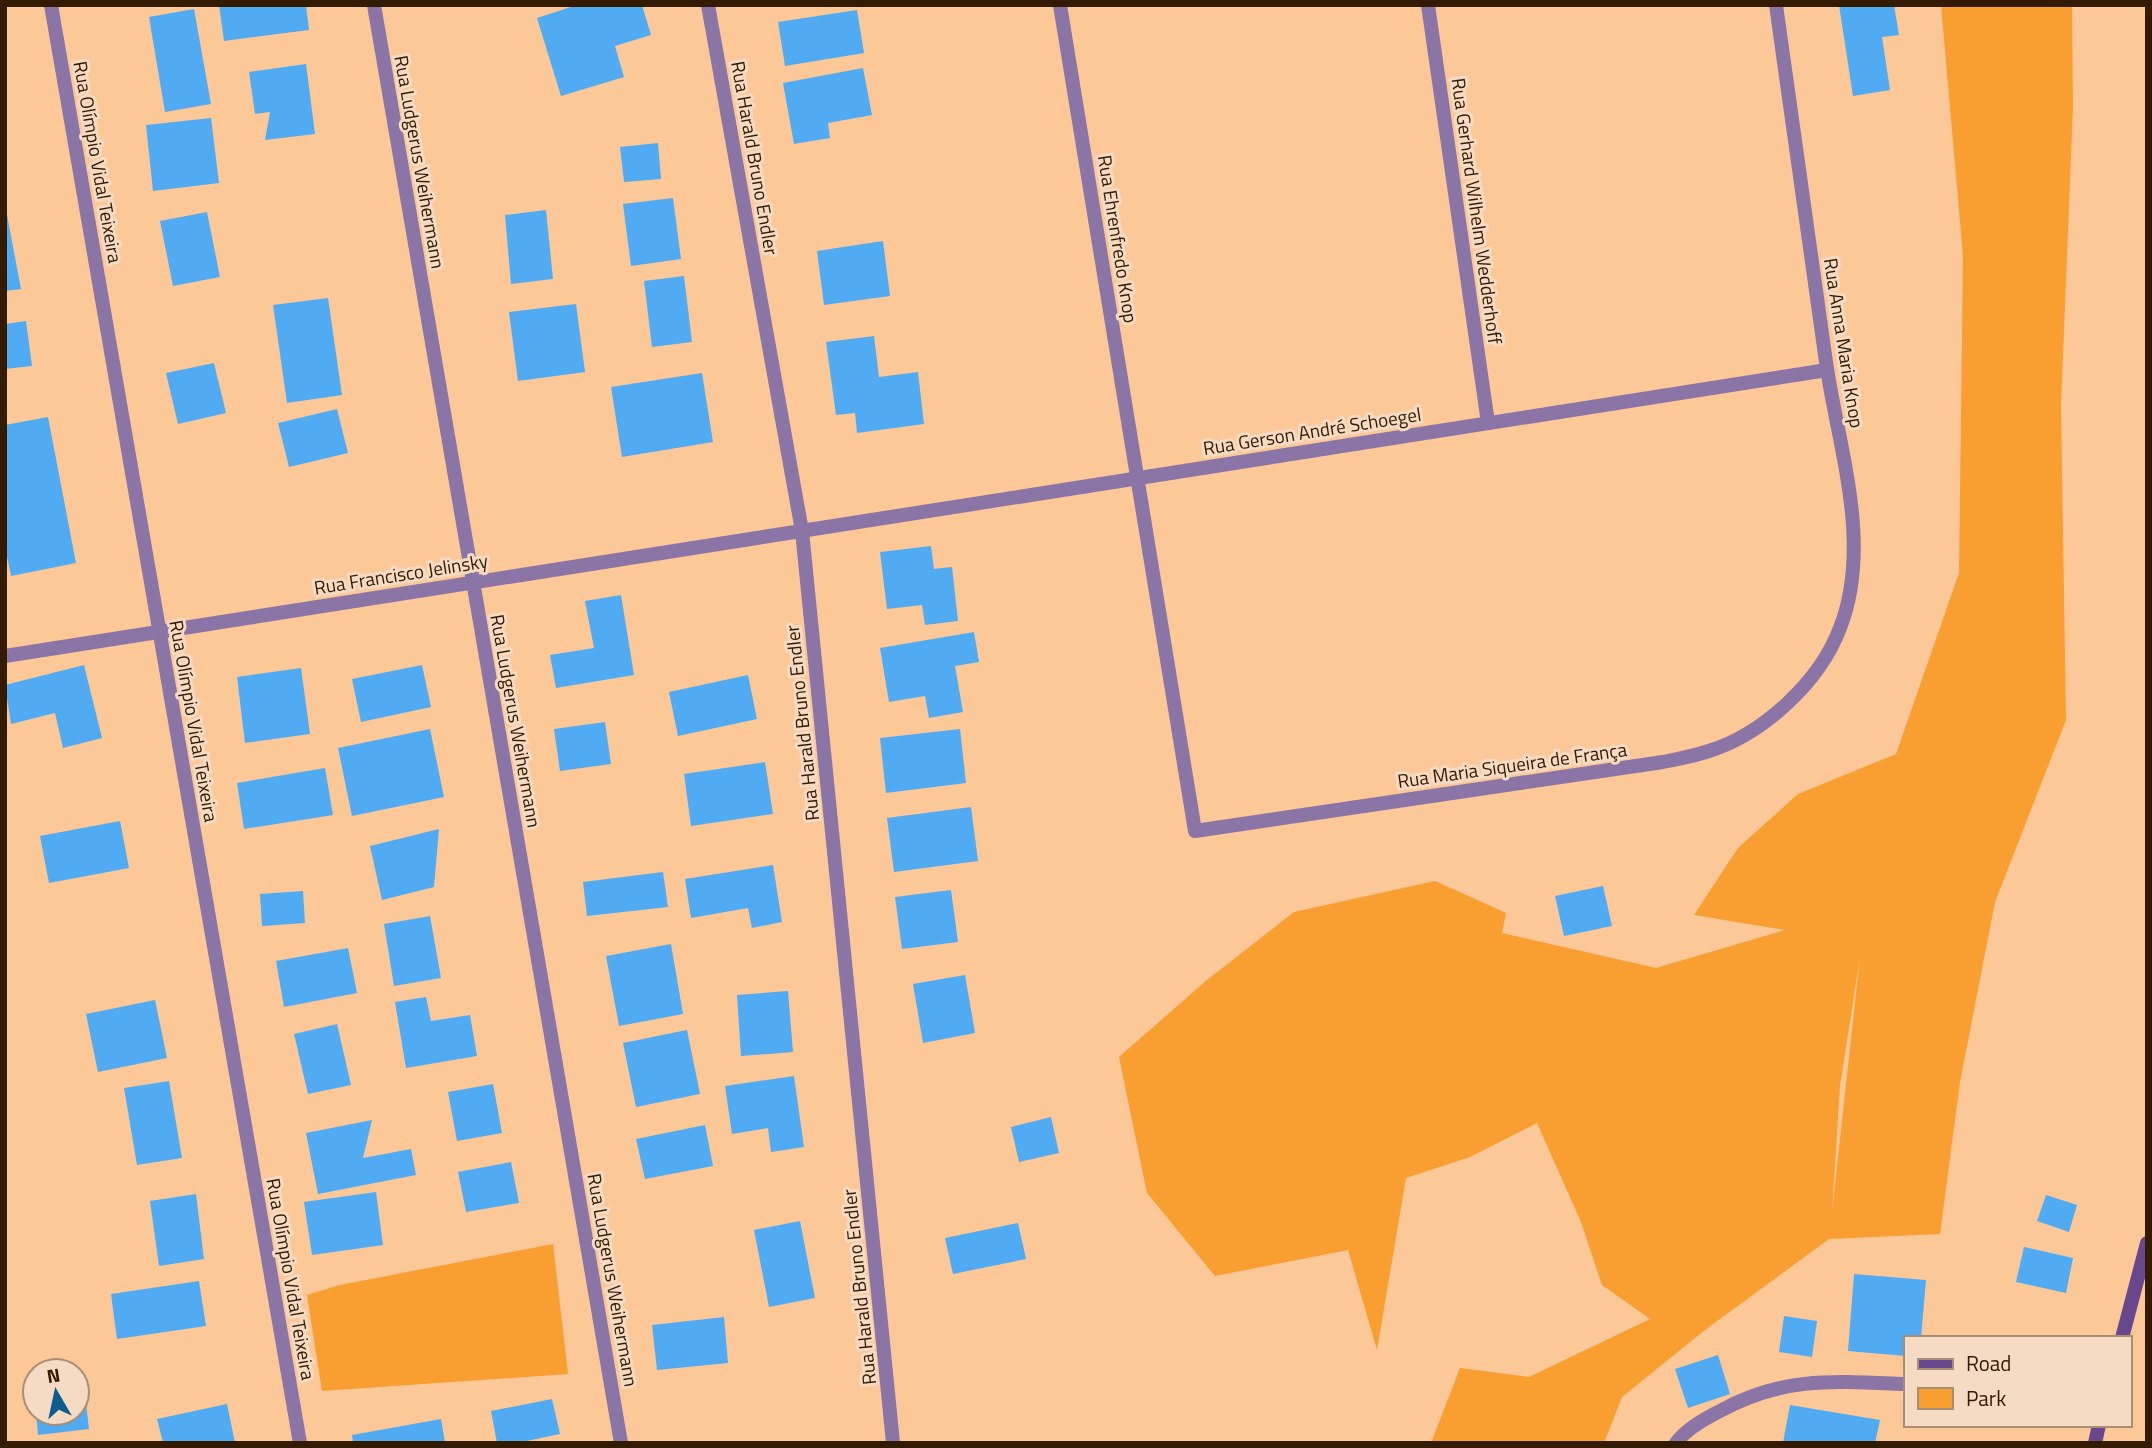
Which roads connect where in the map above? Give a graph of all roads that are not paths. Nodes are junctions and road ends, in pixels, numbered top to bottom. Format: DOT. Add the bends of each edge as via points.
graph roads {
  1 [pos="51,5"];
  2 [pos="374,5"];
  3 [pos="708,5"];
  4 [pos="1060,5"];
  5 [pos="1428,5"];
  6 [pos="1776,5"];
  7 [pos="1827,370"];
  8 [pos="1488,423"];
  9 [pos="1137,478"];
  10 [pos="802,531"];
  11 [pos="473,582"];
  12 [pos="159,632"];
  13 [pos="5,656"];
  14 [pos="1812,680"];
  15 [pos="1195,831"];
  16 [pos="2147,1243"];
  17 [pos="2123,1336"];
  18 [pos="1904,1384"];
  19 [pos="300,1443"];
  20 [pos="621,1443"];
  21 [pos="894,1443"];
  22 [pos="1676,1443"];
  1 -- 12 [label="street, Rua Olímpio Vidal Teixeira"];
  2 -- 11 [label="street, Rua Ludgerus Weihermann"];
  3 -- 10 [label="street, Rua Harald Bruno Endler"];
  4 -- 9 [label="street, Rua Ehrenfredo Knop"];
  5 -- 8 [label="street, Rua Gerhard Wilhelm Wedderhoff"];
  6 -- 7 [label="street, Rua Anna Maria Knop"];
  7 -- 8 [label="street, Rua Gerson André Schoegel"];
  7 -- 14 [label="street, Rua Anna Maria Knop" via="1849,489 1851,586 1840,628"];
  8 -- 9 [label="street, Rua Gerson André Schoegel"];
  9 -- 10 [label="street, Rua Gerson André Schoegel"];
  9 -- 15 [label="street, Rua Ehrenfredo Knop"];
  10 -- 11 [label="street, Rua Francisco Jelinsky"];
  10 -- 21 [label="street, Rua Harald Bruno Endler"];
  11 -- 12 [label="street, Rua Francisco Jelinsky"];
  11 -- 20 [label="street, Rua Ludgerus Weihermann"];
  12 -- 13 [label="street, Rua Francisco Jelinsky"];
  12 -- 19 [label="street, Rua Olímpio Vidal Teixeira"];
  14 -- 15 [label="street, Rua Maria Siqueira de França" via="1782,709 1712,751"];
  16 -- 17 [label="main road"];
  18 -- 22 [label="street" via="1815,1380 1781,1386 1733,1403"];
}
